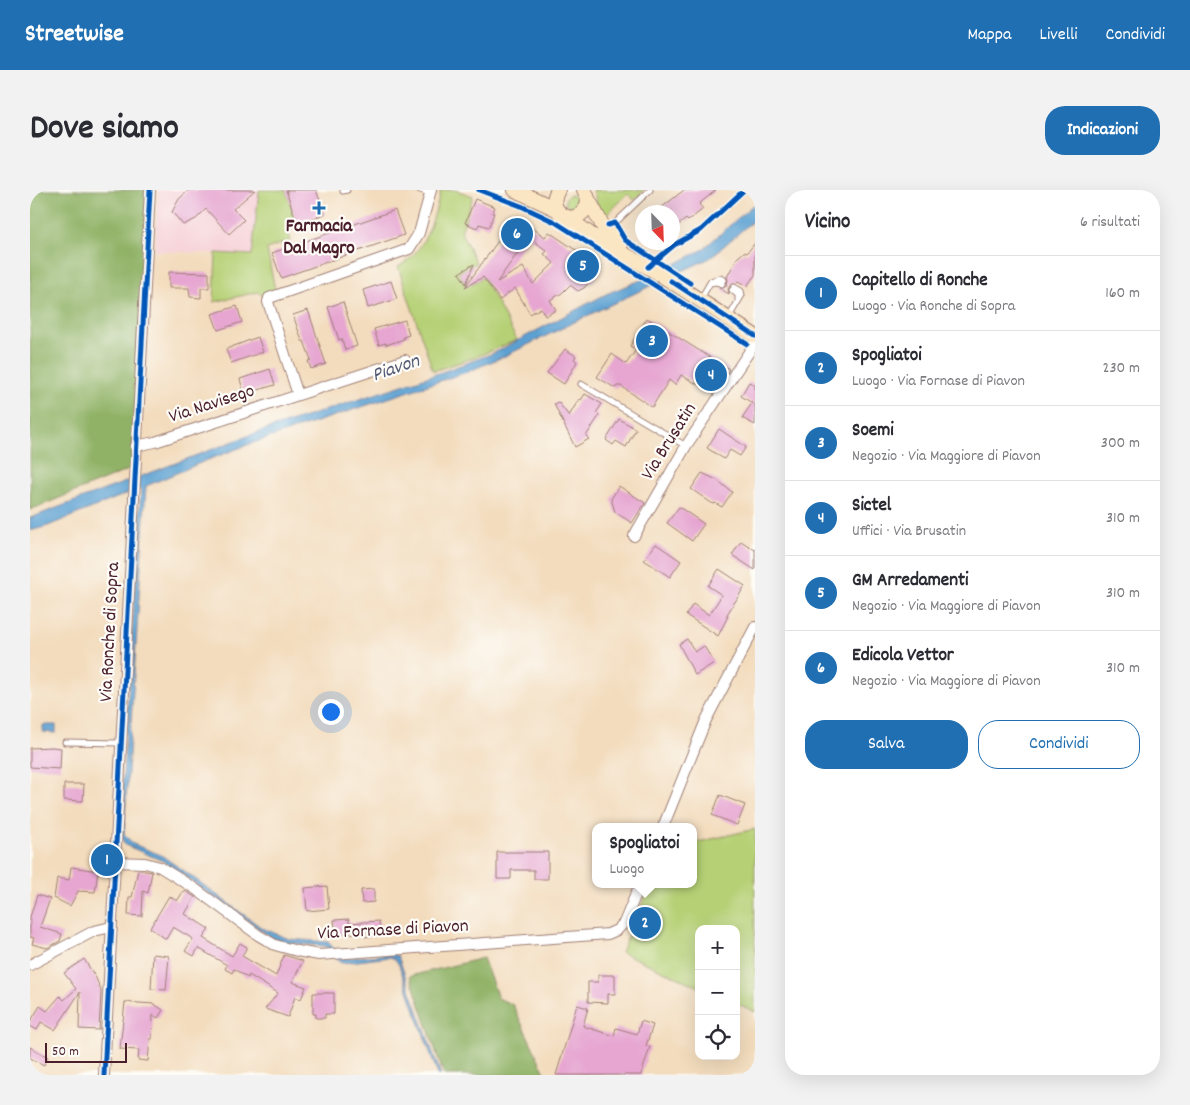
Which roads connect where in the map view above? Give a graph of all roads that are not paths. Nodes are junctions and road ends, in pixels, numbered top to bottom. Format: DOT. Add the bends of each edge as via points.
graph roads {
  1 [pos="150,190"];
  2 [pos="343,190"];
  3 [pos="347,190"];
  4 [pos="516,190"];
  5 [pos="552,190"];
  6 [pos="558,190"];
  7 [pos="650,190"];
  8 [pos="427,191"];
  9 [pos="586,193"];
  10 [pos="560,212"];
  11 [pos="615,223"];
  12 [pos="632,257"];
  13 [pos="723,282"];
  14 [pos="733,288"];
  15 [pos="699,301"];
  16 [pos="728,320"];
  17 [pos="755,336"];
  18 [pos="755,343"];
  19 [pos="405,360"];
  20 [pos="581,384"];
  21 [pos="298,395"];
  22 [pos="136,446"];
  23 [pos="686,446"];
  24 [pos="634,536"];
  25 [pos="755,627"];
  26 [pos="65,742"];
  27 [pos="120,743"];
  28 [pos="665,823"];
  29 [pos="114,862"];
  30 [pos="638,888"];
  31 [pos="110,927"];
  32 [pos="30,964"];
  33 [pos="104,1075"];
  1 -- 22 [label="street, Via Ronche di Sopra"];
  2 -- 3 [label="lane"];
  4 -- 5 [label="main road"];
  4 -- 10 [label="main road"];
  6 -- 10 [label="main road" via="554,198"];
  7 -- 11 [label="lane"];
  8 -- 21 [label="street" via="419,233 408,249 270,298 268,302"];
  9 -- 10 [label="main road" via="588,204 582,214 570,218"];
  9 -- 12 [label="main road" via="604,228"];
  10 -- 12 [label="main road" via="594,237"];
  12 -- 15 [label="main road" via="687,287"];
  13 -- 15 [label="lane" via="710,283"];
  14 -- 16 [label="lane" via="742,293"];
  15 -- 16 [label="main road"];
  16 -- 17 [label="main road"];
  18 -- 23 [label="street, Via Brusatin"];
  19 -- 21 [label="street, Via Navisego"];
  20 -- 23 [label="lane"];
  21 -- 22 [label="street, Via Navisego"];
  22 -- 27 [label="street, Via Ronche di Sopra"];
  23 -- 24 [label="street, Via Brusatin"];
  25 -- 28 [label="street" via="706,720"];
  26 -- 27 [label="lane"];
  27 -- 29 [label="street, Via Ronche di Sopra"];
  29 -- 30 [label="street, Via Fornase di Piavon" via="160,867 275,945 319,954 608,934 624,923"];
  29 -- 31 [label="street, Via Ronche di Sopra"];
  31 -- 32 [label="street" via="94,931"];
  31 -- 33 [label="street, Via Ronche di Sopra"];
}
